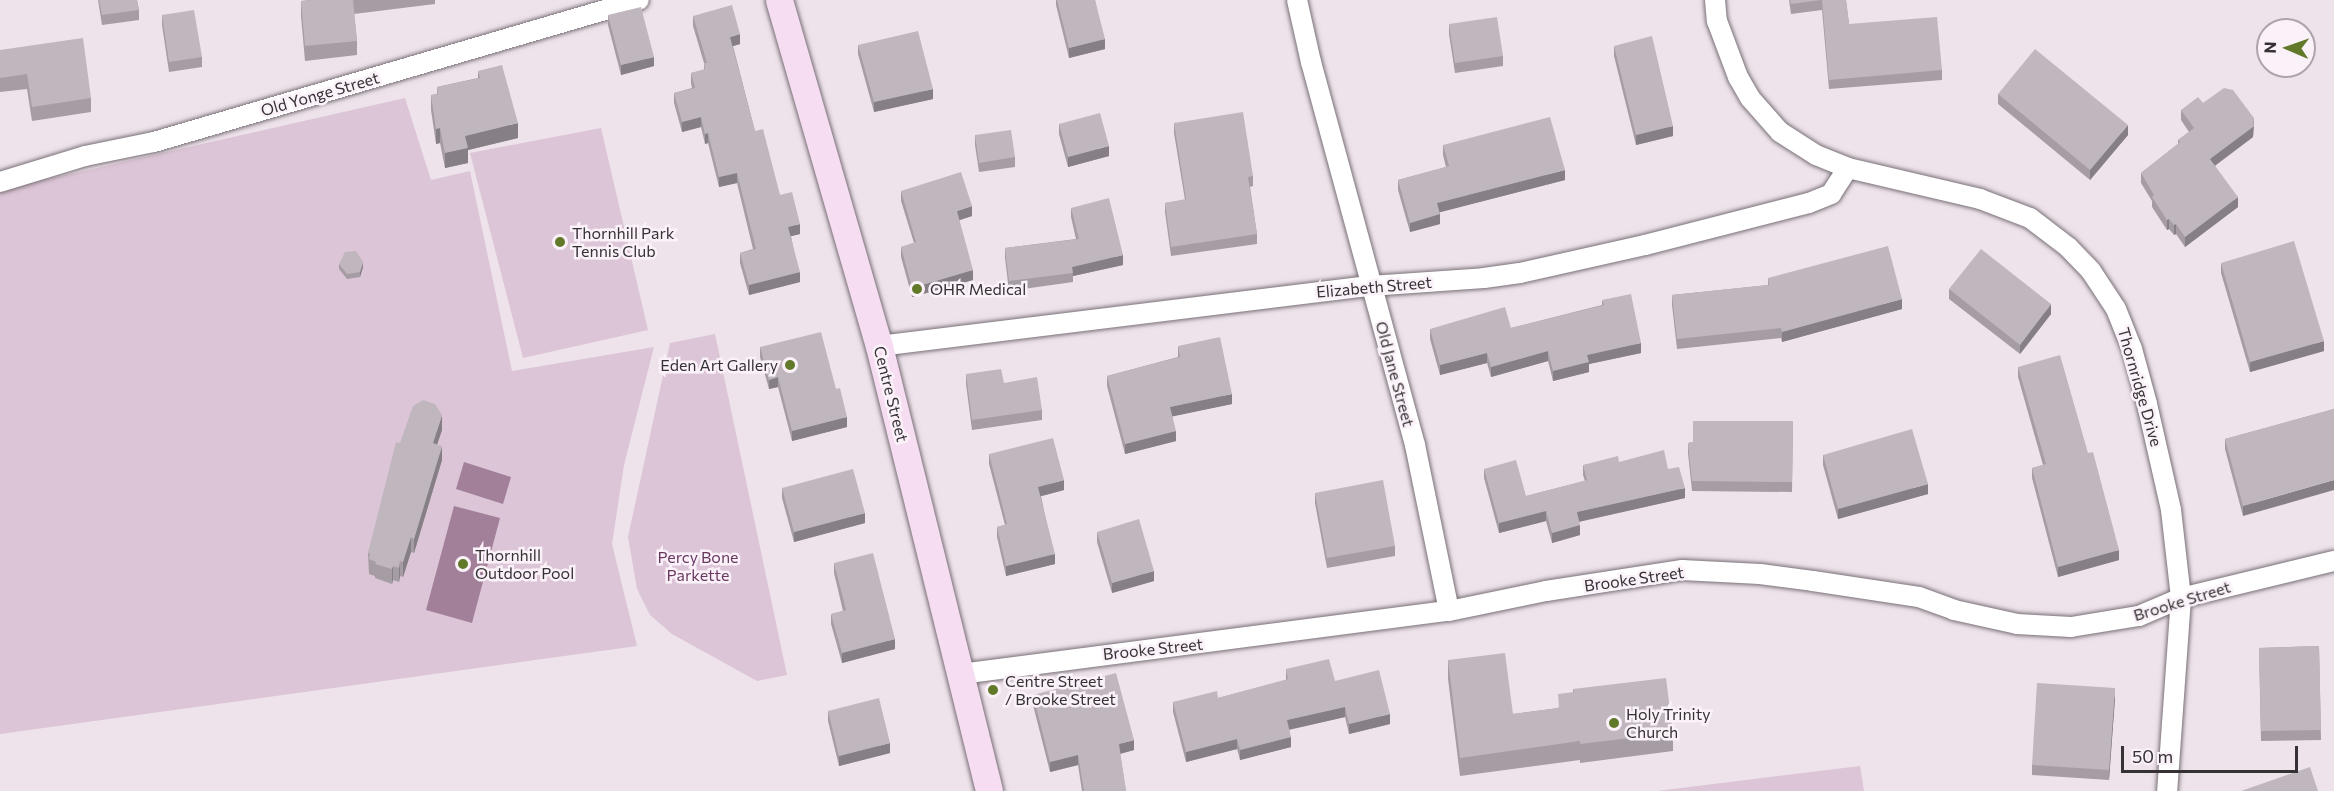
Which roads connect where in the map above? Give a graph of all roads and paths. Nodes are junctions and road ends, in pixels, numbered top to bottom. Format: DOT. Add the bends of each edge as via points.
graph roads {
  1 [pos="639,0"];
  2 [pos="779,0"];
  3 [pos="1297,0"];
  4 [pos="1715,0"];
  5 [pos="1848,168"];
  6 [pos="0,182"];
  7 [pos="1371,286"];
  8 [pos="879,346"];
  9 [pos="2334,561"];
  10 [pos="2181,598"];
  11 [pos="1449,611"];
  12 [pos="961,674"];
  13 [pos="989,791"];
  14 [pos="2167,791"];
  1 -- 6 [label="street, Old Yonge Street" via="163,140 85,156"];
  2 -- 8 [label="main road, Centre Street"];
  3 -- 7 [label="street, Old Jane Street"];
  4 -- 5 [label="street, Thornridge Drive" via="1727,54 1750,98 1780,132"];
  5 -- 7 [label="street, Elizabeth Street" via="1831,194 1733,224 1520,273"];
  5 -- 10 [label="street, Thornridge Drive" via="1980,199 2030,218 2091,270 2116,309 2138,371 2171,510"];
  7 -- 8 [label="street, Elizabeth Street"];
  7 -- 11 [label="street, Old Jane Street" via="1415,445"];
  8 -- 12 [label="main road, Centre Street"];
  9 -- 10 [label="street, Brooke Street"];
  10 -- 11 [label="street, Brooke Street" via="2139,616 2071,627 2017,624 1954,610 1919,597 1760,574 1682,570"];
  10 -- 14 [label="street, Thornridge Drive"];
  11 -- 12 [label="street, Brooke Street"];
  12 -- 13 [label="main road, Centre Street"];
}
